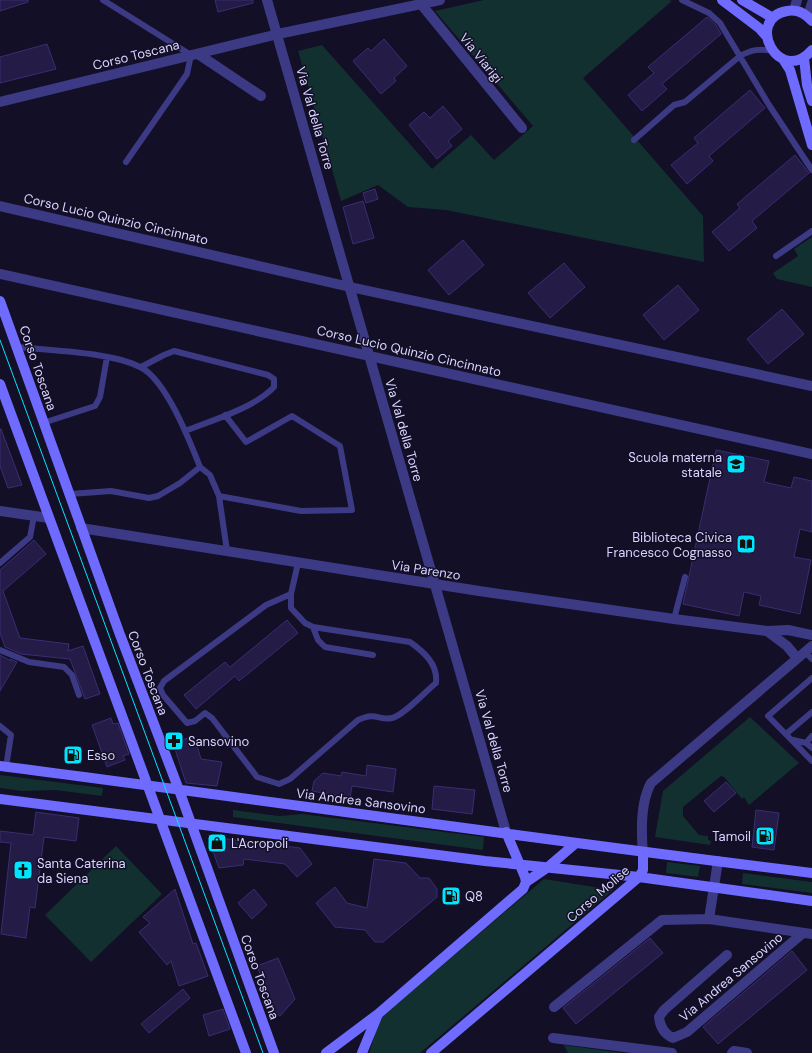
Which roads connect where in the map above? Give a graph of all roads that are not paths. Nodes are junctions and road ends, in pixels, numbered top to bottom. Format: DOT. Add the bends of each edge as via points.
graph roads {
  1 [pos="103,0"];
  2 [pos="267,0"];
  3 [pos="440,0"];
  4 [pos="682,0"];
  5 [pos="722,0"];
  6 [pos="742,0"];
  7 [pos="797,0"];
  8 [pos="812,3"];
  9 [pos="420,4"];
  10 [pos="794,10"];
  11 [pos="773,18"];
  12 [pos="810,18"];
  13 [pos="278,34"];
  14 [pos="767,36"];
  15 [pos="812,50"];
  16 [pos="772,51"];
  17 [pos="194,55"];
  18 [pos="740,56"];
  19 [pos="804,58"];
  20 [pos="783,59"];
  21 [pos="261,96"];
  22 [pos="812,101"];
  23 [pos="0,102"];
  24 [pos="522,128"];
  25 [pos="634,140"];
  26 [pos="812,145"];
  27 [pos="126,162"];
  28 [pos="812,170"];
  29 [pos="0,206"];
  30 [pos="812,231"];
  31 [pos="776,256"];
  32 [pos="0,274"];
  33 [pos="350,287"];
  34 [pos="0,301"];
  35 [pos="18,347"];
  36 [pos="369,355"];
  37 [pos="107,357"];
  38 [pos="141,367"];
  39 [pos="0,384"];
  40 [pos="812,386"];
  41 [pos="225,415"];
  42 [pos="43,423"];
  43 [pos="185,431"];
  44 [pos="812,454"];
  45 [pos="200,467"];
  46 [pos="70,494"];
  47 [pos="219,496"];
  48 [pos="0,511"];
  49 [pos="34,516"];
  50 [pos="49,518"];
  51 [pos="82,528"];
  52 [pos="227,551"];
  53 [pos="0,563"];
  54 [pos="298,563"];
  55 [pos="684,577"];
  56 [pos="435,584"];
  57 [pos="291,594"];
  58 [pos="674,619"];
  59 [pos="312,628"];
  60 [pos="767,631"];
  61 [pos="812,635"];
  62 [pos="0,650"];
  63 [pos="806,654"];
  64 [pos="373,656"];
  65 [pos="812,678"];
  66 [pos="79,695"];
  67 [pos="812,712"];
  68 [pos="0,726"];
  69 [pos="786,734"];
  70 [pos="812,736"];
  71 [pos="793,740"];
  72 [pos="806,743"];
  73 [pos="812,748"];
  74 [pos="812,761"];
  75 [pos="3,766"];
  76 [pos="147,785"];
  77 [pos="179,790"];
  78 [pos="0,799"];
  79 [pos="161,820"];
  80 [pos="191,823"];
  81 [pos="506,832"];
  82 [pos="576,843"];
  83 [pos="643,853"];
  84 [pos="718,861"];
  85 [pos="521,865"];
  86 [pos="548,867"];
  87 [pos="812,873"];
  88 [pos="639,878"];
  89 [pos="526,882"];
  90 [pos="714,888"];
  91 [pos="812,901"];
  92 [pos="709,919"];
  93 [pos="807,934"];
  94 [pos="727,955"];
  95 [pos="554,1007"];
  96 [pos="378,1014"];
  97 [pos="553,1038"];
  98 [pos="246,1053"];
  99 [pos="274,1053"];
  100 [pos="326,1053"];
  101 [pos="362,1053"];
  102 [pos="431,1053"];
  103 [pos="672,1053"];
  104 [pos="732,1053"];
  105 [pos="747,1053"];
  1 -- 17 [label="lane"];
  2 -- 13 [label="street, Via Val della Torre"];
  3 -- 9 [label="street, Corso Toscana"];
  4 -- 18 [label="lane" via="709,13 720,23"];
  5 -- 14 [label="street"];
  6 -- 11 [label="street"];
  7 -- 10 [label="street"];
  8 -- 12 [label="street"];
  9 -- 13 [label="street, Corso Toscana"];
  9 -- 24 [label="street, Via Viarigi"];
  10 -- 11 [label="street" via="783,12"];
  10 -- 12 [label="street"];
  11 -- 14 [label="street"];
  13 -- 17 [label="street, Corso Toscana"];
  13 -- 33 [label="street, Via Val della Torre"];
  14 -- 16 [label="street"];
  15 -- 19 [label="street"];
  16 -- 18 [label="lane" via="760,49"];
  16 -- 20 [label="street"];
  17 -- 21 [label="street"];
  17 -- 23 [label="street, Corso Toscana"];
  17 -- 27 [label="lane" via="187,74"];
  18 -- 25 [label="lane" via="685,102 674,105"];
  18 -- 28 [label="lane"];
  19 -- 20 [label="street" via="794,61"];
  19 -- 22 [label="street"];
  20 -- 26 [label="street" via="790,70"];
  29 -- 33 [label="street, Corso Lucio Quinzio Cincinnato"];
  30 -- 31 [label="lane"];
  32 -- 36 [label="street, Corso Lucio Quinzio Cincinnato"];
  33 -- 36 [label="street, Via Val della Torre"];
  33 -- 40 [label="street, Corso Lucio Quinzio Cincinnato"];
  34 -- 35 [label="street, Corso Toscana"];
  35 -- 37 [label="lane"];
  35 -- 42 [label="street, Corso Toscana"];
  36 -- 44 [label="street, Corso Lucio Quinzio Cincinnato"];
  36 -- 56 [label="street, Via Val della Torre"];
  37 -- 38 [label="lane"];
  37 -- 42 [label="lane" via="96,406"];
  38 -- 41 [label="lane" via="174,351 274,378 274,386 267,394"];
  38 -- 43 [label="lane" via="155,380 175,409"];
  39 -- 50 [label="street"];
  41 -- 43 [label="lane"];
  41 -- 47 [label="lane" via="246,442 292,416 340,446 352,510 301,510"];
  42 -- 46 [label="street, Corso Toscana"];
  43 -- 45 [label="lane"];
  45 -- 46 [label="lane" via="180,483 149,498 111,491"];
  45 -- 47 [label="lane" via="210,475"];
  46 -- 51 [label="street, Corso Toscana"];
  47 -- 52 [label="lane"];
  48 -- 49 [label="street"];
  49 -- 50 [label="street"];
  49 -- 53 [label="lane" via="30,537"];
  50 -- 76 [label="street"];
  51 -- 52 [label="street, Via Parenzo"];
  51 -- 77 [label="street, Corso Toscana" via="118,632"];
  52 -- 54 [label="street, Via Parenzo"];
  54 -- 56 [label="street, Via Parenzo"];
  54 -- 57 [label="lane"];
  55 -- 58 [label="lane"];
  56 -- 58 [label="street, Via Parenzo"];
  56 -- 81 [label="street, Via Val della Torre"];
  57 -- 59 [label="lane" via="291,608"];
  57 -- 59 [label="lane" via="266,605 164,681 160,688 162,696 187,722 195,721 206,713 257,776 279,784 290,780 358,720 369,715 391,719 436,683 437,674 432,663 423,651 410,642"];
  58 -- 60 [label="street, Via Parenzo"];
  59 -- 64 [label="lane" via="325,647"];
  60 -- 61 [label="street, Via Parenzo" via="788,630"];
  60 -- 63 [label="street, Via Parenzo" via="787,646"];
  62 -- 66 [label="lane" via="29,662 64,667 72,675"];
  63 -- 83 [label="street, Corso Molise" via="651,783 645,797 641,830"];
  65 -- 69 [label="lane" via="768,716"];
  67 -- 69 [label="lane"];
  68 -- 75 [label="lane" via="11,735"];
  69 -- 71 [label="lane"];
  70 -- 72 [label="lane"];
  71 -- 72 [label="lane"];
  71 -- 74 [label="lane"];
  72 -- 73 [label="lane"];
  75 -- 76 [label="street, Via Andrea Sansovino"];
  76 -- 77 [label="street, Via Andrea Sansovino"];
  76 -- 79 [label="street"];
  77 -- 80 [label="street, Corso Toscana"];
  77 -- 81 [label="street, Via Andrea Sansovino"];
  78 -- 79 [label="street"];
  79 -- 80 [label="street"];
  79 -- 98 [label="street"];
  80 -- 85 [label="street"];
  80 -- 99 [label="street, Corso Toscana"];
  81 -- 82 [label="street, Via Andrea Sansovino"];
  81 -- 85 [label="street, Via Val della Torre"];
  82 -- 83 [label="street, Via Andrea Sansovino"];
  82 -- 86 [label="street"];
  83 -- 84 [label="street, Via Andrea Sansovino"];
  83 -- 88 [label="street, Corso Molise" via="643,870"];
  84 -- 87 [label="street, Via Andrea Sansovino"];
  84 -- 90 [label="street"];
  85 -- 86 [label="street"];
  85 -- 89 [label="street"];
  86 -- 88 [label="street"];
  86 -- 89 [label="street"];
  88 -- 90 [label="street"];
  88 -- 102 [label="street, Corso Molise"];
  89 -- 96 [label="street" via="518,895"];
  90 -- 91 [label="street"];
  90 -- 92 [label="street"];
  92 -- 93 [label="street, Via Andrea Sansovino"];
  92 -- 95 [label="street, Via Andrea Sansovino" via="662,920"];
  93 -- 94 [label="street, Via Andrea Sansovino" via="687,1032 673,1038 667,1035 660,1026 659,1017 664,1010"];
  96 -- 100 [label="street"];
  96 -- 101 [label="street"];
  97 -- 103 [label="street"];
  104 -- 105 [label="street"];
}
